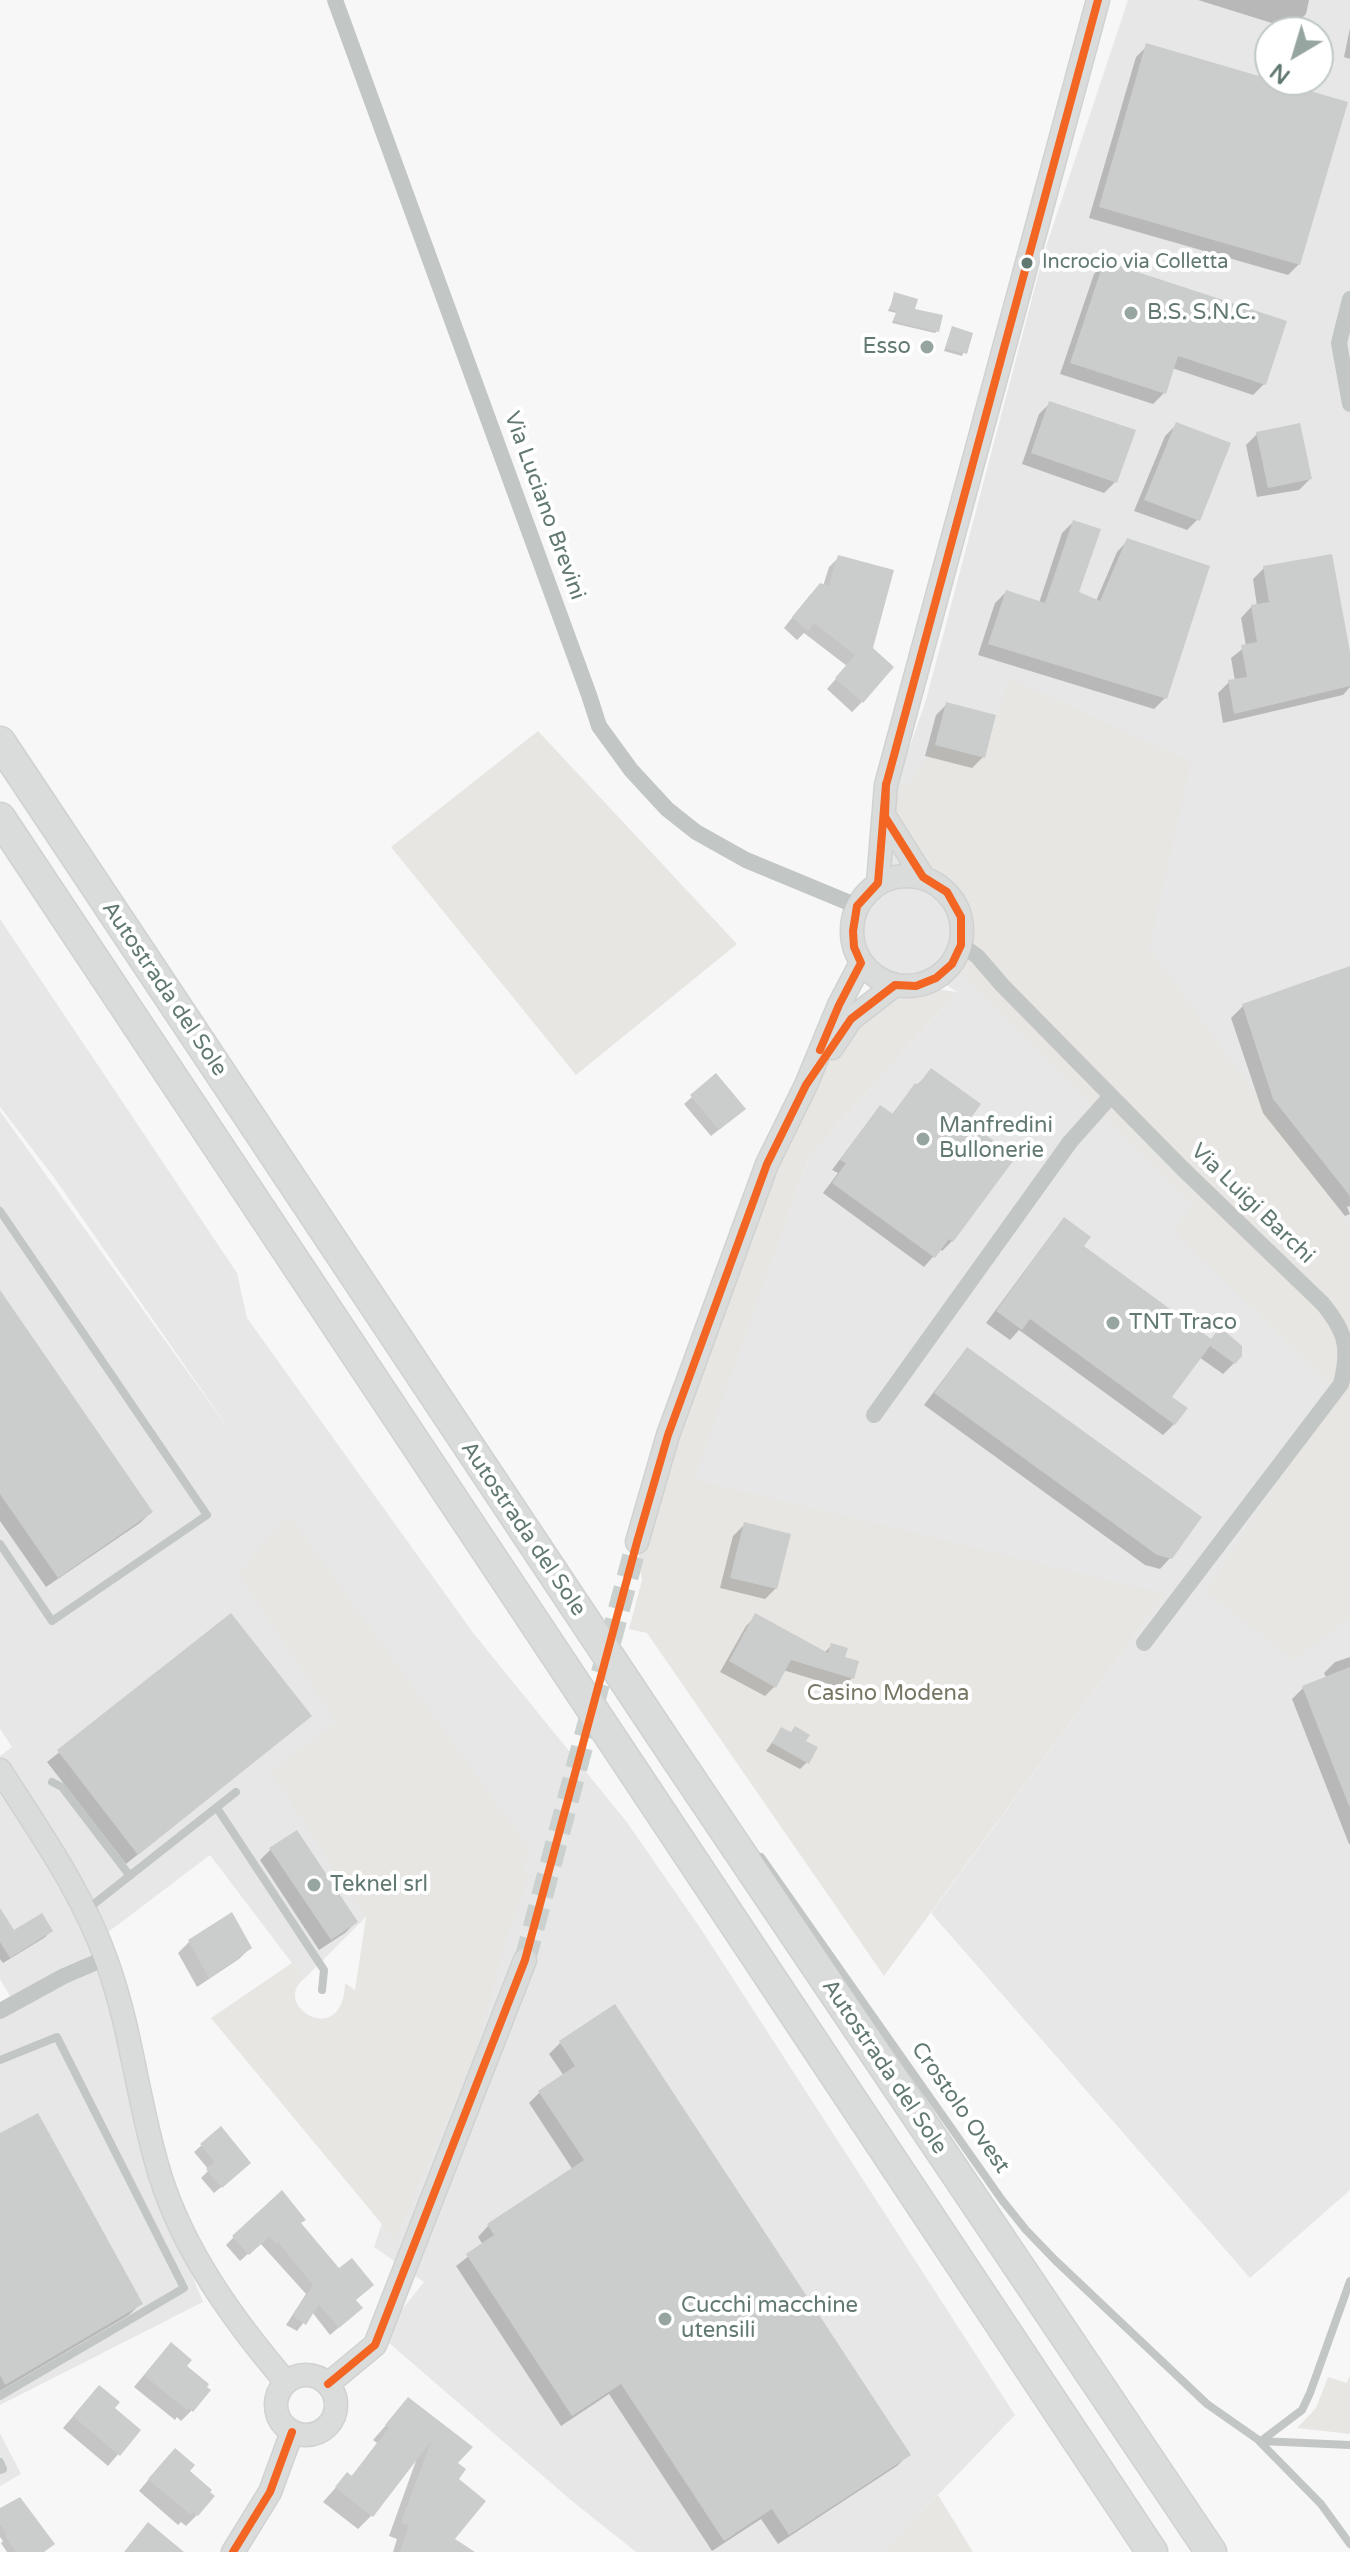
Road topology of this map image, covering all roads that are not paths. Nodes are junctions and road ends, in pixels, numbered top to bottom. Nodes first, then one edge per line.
1 (335, 0) edge
2 (1098, 0) edge
3 (1350, 299) edge
4 (1350, 404) edge
5 (0, 742) edge
6 (885, 817) junction
7 (0, 818) edge
8 (923, 877) junction
9 (878, 883) junction
10 (857, 906) junction
11 (961, 945) junction
12 (861, 963) junction
13 (895, 985) junction
14 (806, 1085) junction
15 (1111, 1096) junction
16 (0, 1211) edge
17 (874, 1415) dead end
18 (637, 1542) tunnel mouth
19 (0, 1544) edge
20 (1144, 1643) dead end
21 (675, 1756) junction
22 (0, 1770) edge
23 (698, 1776) dead end
24 (52, 1782) dead end
25 (236, 1792) dead end
26 (217, 1808) junction
27 (756, 1850) dead end
28 (130, 1876) junction
29 (85, 1911) junction
30 (106, 1958) junction
31 (525, 1960) tunnel mouth
32 (322, 1990) dead end
33 (0, 2011) edge
34 (0, 2060) edge
35 (1350, 2281) edge
36 (286, 2382) junction
37 (328, 2384) junction
38 (0, 2396) edge
39 (292, 2432) junction
40 (1260, 2441) junction
41 (1350, 2445) edge
42 (0, 2462) edge
43 (0, 2470) edge
44 (1350, 2544) edge
45 (233, 2552) edge
46 (1152, 2552) edge
47 (1211, 2552) edge

1 - 10 street, Via Luciano Brevini
2 - 6 main road
3 - 4 street
5 - 21 highway, Autostrada del Sole
6 - 8 main road
6 - 9 main road
7 - 46 highway, Autostrada del Sole
8 - 9 main road
8 - 11 main road
9 - 10 main road
10 - 12 main road
11 - 13 main road
11 - 15 street, Via Luigi Barchi
12 - 13 main road
12 - 14 main road
13 - 14 main road
14 - 18 main road
15 - 17 street
15 - 20 street, Via Luigi Barchi
16 - 19 lane
21 - 23 lane
21 - 47 highway, Autostrada del Sole
22 - 29 main road
24 - 28 lane
25 - 26 lane
26 - 28 lane
26 - 32 lane
27 - 40 lane, Crostolo Ovest
28 - 29 lane
29 - 30 main road
30 - 33 street
30 - 36 main road
31 - 37 main road
34 - 38 lane
35 - 40 lane
36 - 37 main road
36 - 39 main road
37 - 39 main road
39 - 45 main road
40 - 41 lane
40 - 44 lane, Crostolo Ovest
42 - 43 lane

